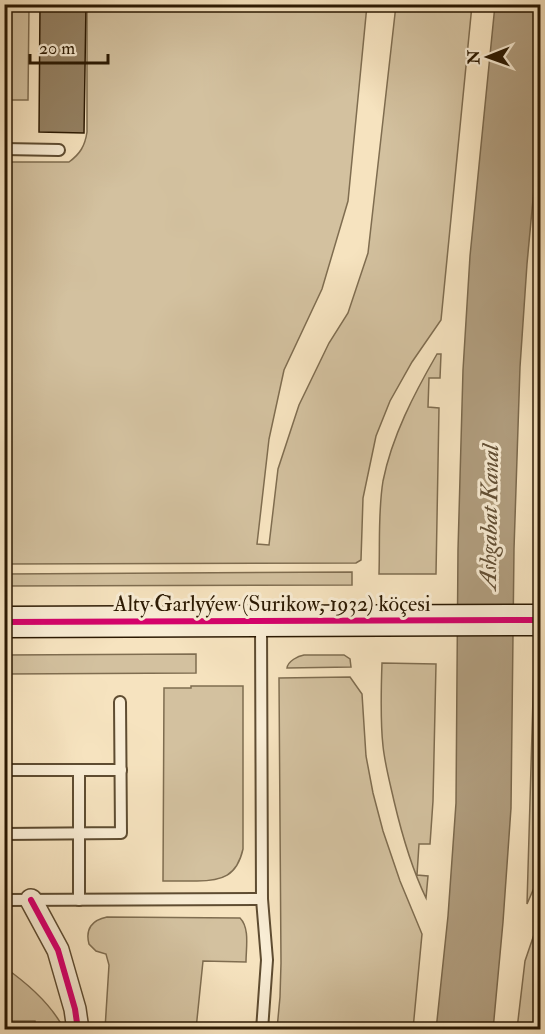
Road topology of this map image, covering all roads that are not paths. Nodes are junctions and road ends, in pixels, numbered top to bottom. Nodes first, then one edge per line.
1 (4, 149) edge
2 (60, 150) dead end
3 (540, 620) edge
4 (261, 621) junction
5 (4, 622) edge
6 (120, 702) dead end
7 (4, 770) edge
8 (79, 770) junction
9 (121, 770) junction
10 (79, 833) junction
11 (4, 834) edge
12 (262, 899) junction
13 (4, 900) edge
14 (31, 900) junction
15 (79, 900) junction
16 (78, 1029) edge
17 (262, 1029) edge

1 - 2 lane
3 - 4 street, Alty Garlyýew (Surikow, 1932) köçesi
4 - 5 street, Alty Garlyýew (Surikow, 1932) köçesi
4 - 12 lane
6 - 9 lane
7 - 8 lane
8 - 9 lane
8 - 10 lane
9 - 10 lane
10 - 11 lane
10 - 15 lane
12 - 15 lane
12 - 17 lane
13 - 14 lane
14 - 15 lane
14 - 16 street

